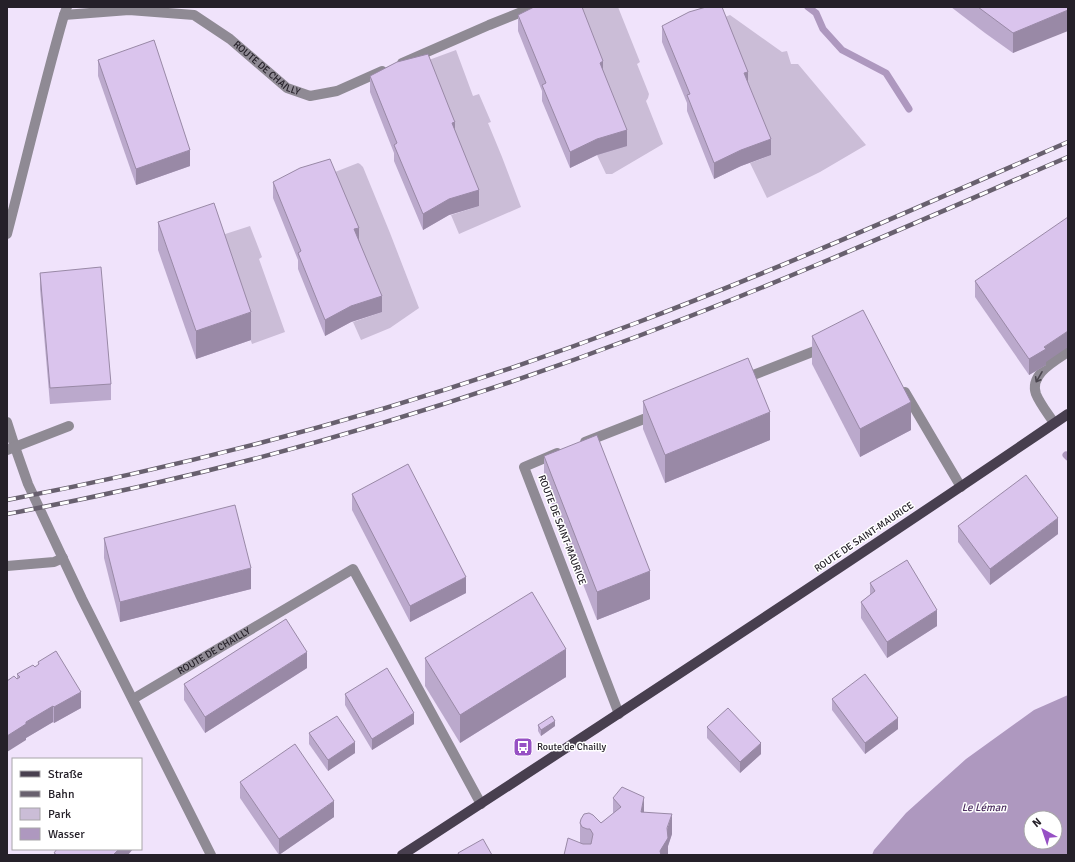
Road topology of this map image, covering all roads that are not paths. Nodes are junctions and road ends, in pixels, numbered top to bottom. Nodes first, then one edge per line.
1 (534, 7) edge
2 (66, 11) edge
3 (7, 234) edge
4 (831, 344) edge
5 (1068, 352) edge
6 (735, 382) edge
7 (900, 384) edge
8 (661, 412) edge
9 (1068, 414) edge
10 (7, 422) edge
11 (1054, 424) junction
12 (69, 426) dead end
13 (11, 449) edge
14 (961, 487) junction
15 (62, 558) junction
16 (7, 566) edge
17 (133, 699) junction
18 (619, 714) junction
19 (482, 804) junction
20 (211, 855) edge
21 (402, 855) edge

1 - 2 street, ROUTE DE CHAILLY
2 - 3 street, ROUTE DE CHAILLY
4 - 6 street
5 -> 11 street
7 - 14 street
8 - 18 street, ROUTE DE SAINT-MAURICE
9 - 11 main road, ROUTE DE SAINT-MAURICE
10 - 13 street
11 - 14 main road, ROUTE DE SAINT-MAURICE
12 - 13 street
13 - 15 street
14 - 18 main road, ROUTE DE SAINT-MAURICE
15 - 16 street
15 - 17 street
17 - 19 street, ROUTE DE CHAILLY
17 - 20 street
18 - 19 main road, ROUTE DE SAINT-MAURICE
19 - 21 main road, ROUTE DE SAINT-MAURICE

